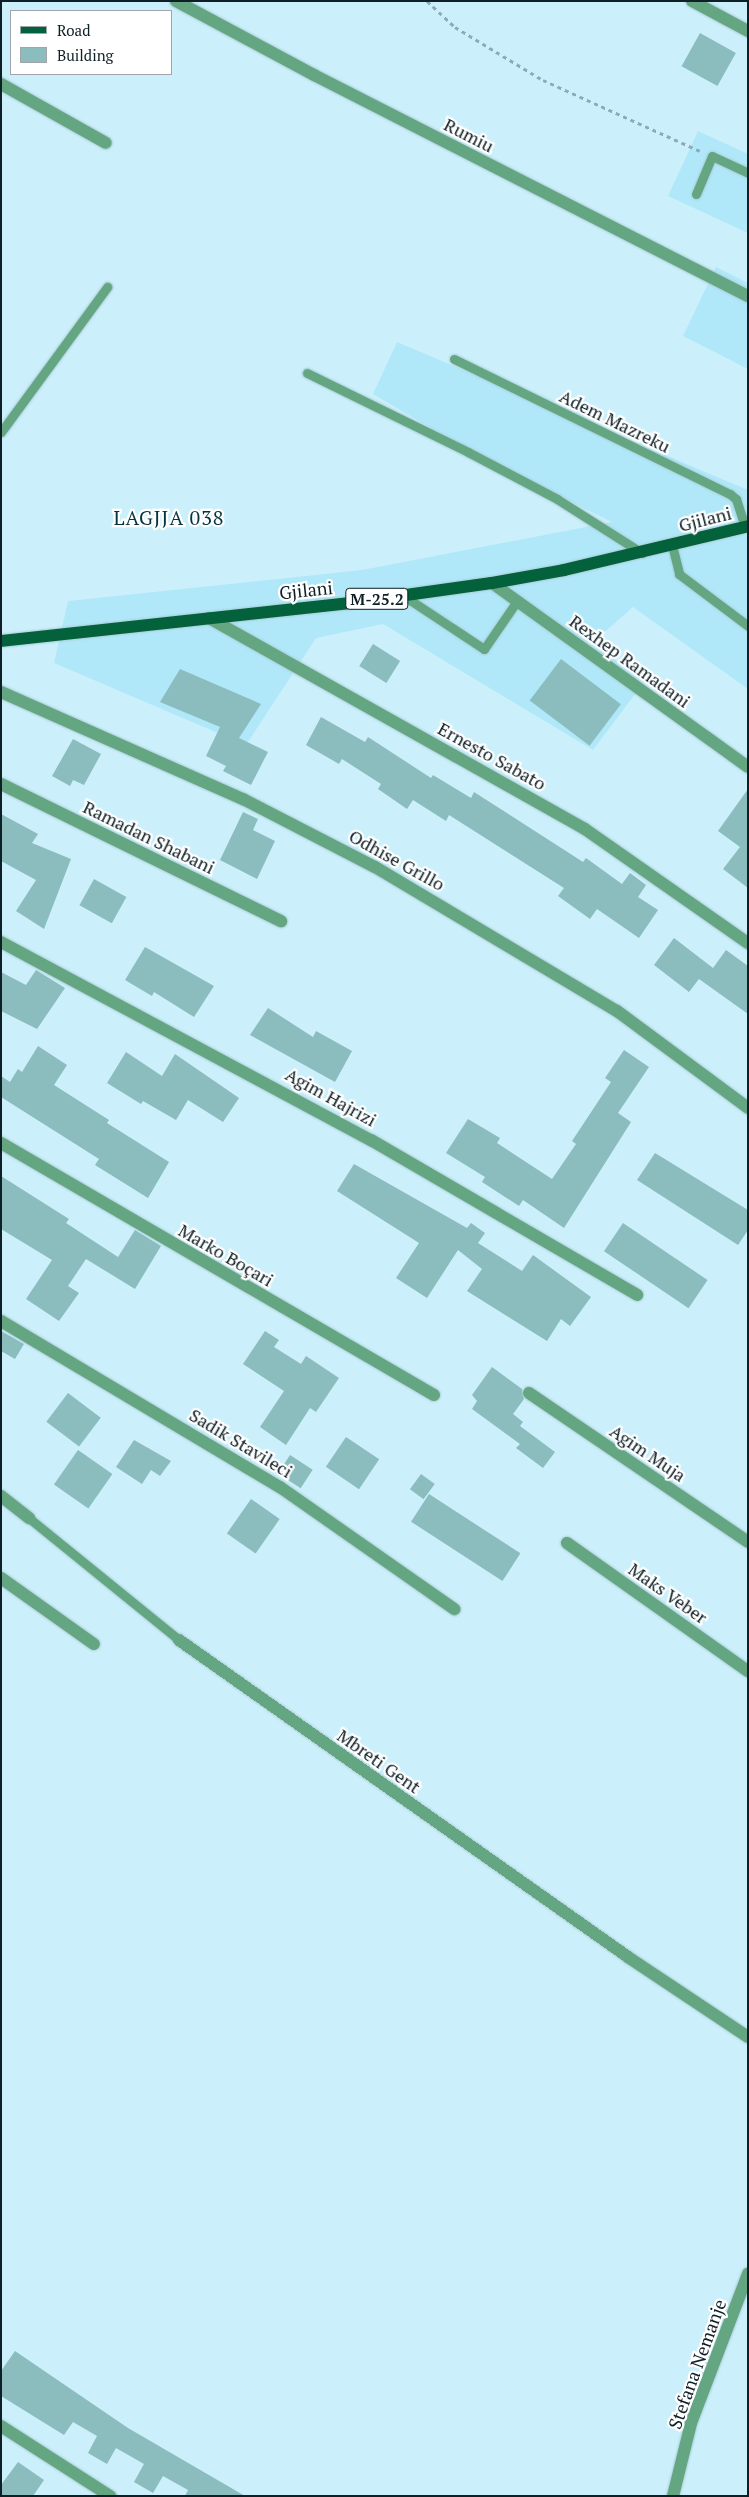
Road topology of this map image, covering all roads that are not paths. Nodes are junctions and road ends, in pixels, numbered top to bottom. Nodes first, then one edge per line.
1 (176, 1) edge
2 (692, 1) edge
3 (748, 31) edge
4 (1, 84) edge
5 (106, 143) dead end
6 (748, 173) edge
7 (696, 194) dead end
8 (107, 287) dead end
9 (748, 296) edge
10 (454, 359) dead end
11 (307, 373) dead end
12 (1, 432) edge
13 (746, 526) edge
14 (672, 545) junction
15 (642, 553) junction
16 (492, 584) junction
17 (404, 596) junction
18 (517, 601) junction
19 (209, 618) junction
20 (748, 626) edge
21 (1, 641) edge
22 (1, 692) edge
23 (748, 766) edge
24 (1, 784) edge
25 (282, 921) dead end
26 (1, 942) edge
27 (748, 943) edge
28 (748, 1108) edge
29 (1, 1143) edge
30 (637, 1295) dead end
31 (1, 1320) edge
32 (529, 1393) dead end
33 (434, 1395) dead end
34 (1, 1496) edge
35 (29, 1518) joint
36 (748, 1542) edge
37 (567, 1543) dead end
38 (1, 1578) edge
39 (454, 1609) dead end
40 (179, 1640) joint
41 (94, 1644) dead end
42 (748, 1671) edge
43 (748, 2037) edge
44 (748, 2274) edge
45 (1, 2426) edge
46 (110, 2496) edge
47 (673, 2496) edge

1 - 9 street, Rumiu
2 - 3 street
4 - 5 street
6 - 7 lane
8 - 12 lane
10 - 13 lane, Adem Mazreku
11 - 15 lane
13 - 14 main road, Gjilani / M-25.2
14 - 15 main road, Gjilani / M-25.2
14 - 20 lane
15 - 16 main road, Gjilani / M-25.2
16 - 17 main road, Gjilani / M-25.2
16 - 18 street, Rexhep Ramadani
17 - 18 lane
17 - 19 main road, Gjilani / M-25.2
18 - 23 street, Rexhep Ramadani
19 - 21 main road, Gjilani / M-25.2
19 - 27 street, Ernesto Sabato
22 - 28 street, Odhise Grillo
24 - 25 street, Ramadan Shabani
26 - 30 street, Agim Hajrizi
29 - 33 street, Marko Boçari
31 - 39 street, Sadik Stavileci
32 - 36 street, Agim Muja
34 - 35 street, Mbreti Gent
35 - 40 lane, Mbreti Gent
37 - 42 street, Maks Veber
38 - 41 street
40 - 43 street, Mbreti Gent
44 - 47 street, Stefana Nemanje
45 - 46 street

